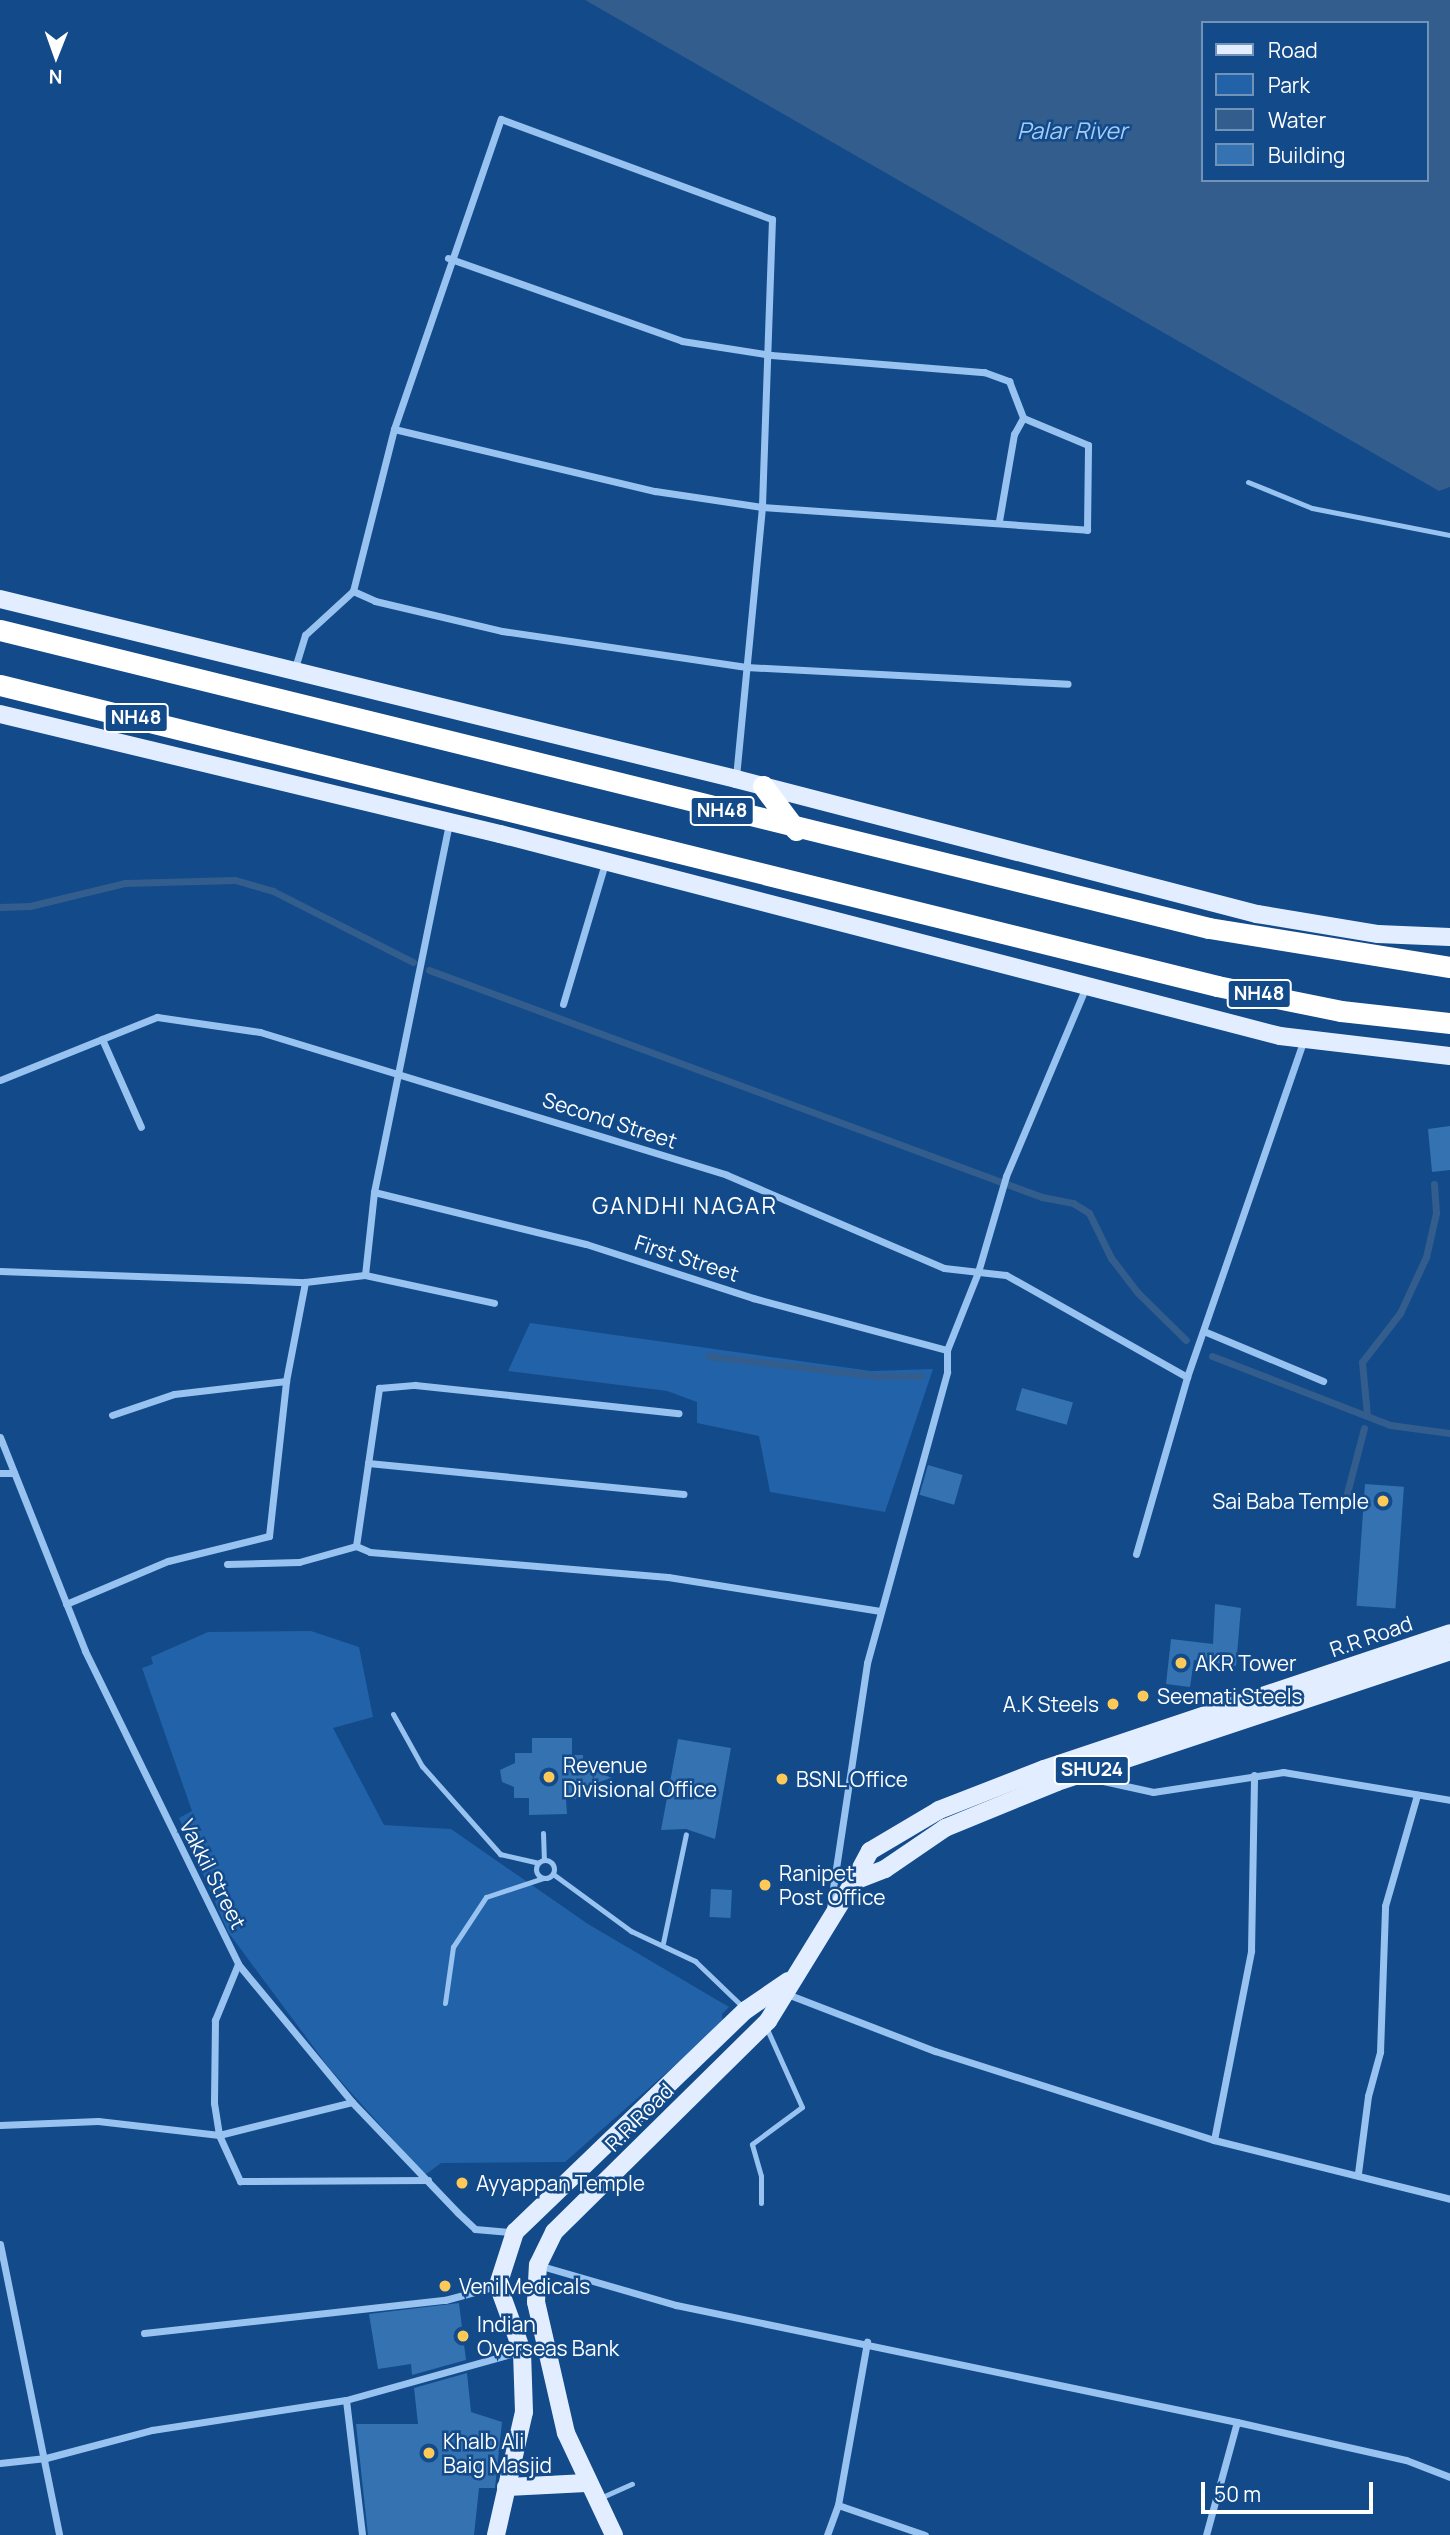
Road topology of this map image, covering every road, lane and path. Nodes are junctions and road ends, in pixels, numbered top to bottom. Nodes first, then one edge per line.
1 (449, 258) junction
2 (771, 355) junction
3 (1023, 418) junction
4 (394, 429) junction
5 (1248, 482) dead end
6 (762, 507) junction
7 (999, 521) junction
8 (1450, 535) edge
9 (353, 591) junction
10 (0, 599) edge
11 (0, 629) edge
12 (746, 667) junction
13 (294, 672) junction
14 (1068, 684) dead end
15 (0, 685) edge
16 (0, 714) edge
17 (736, 779) junction
18 (763, 786) junction
19 (449, 821) junction
20 (796, 830) junction
21 (605, 862) junction
22 (1450, 937) edge
23 (1450, 967) edge
24 (1086, 986) junction
25 (563, 1004) dead end
26 (1450, 1023) edge
27 (102, 1039) junction
28 (1304, 1039) junction
29 (1450, 1056) edge
30 (400, 1078) junction
31 (0, 1080) edge
32 (141, 1127) dead end
33 (374, 1192) junction
34 (0, 1271) edge
35 (978, 1272) junction
36 (365, 1275) junction
37 (305, 1282) junction
38 (494, 1303) dead end
39 (1206, 1332) junction
40 (947, 1350) junction
41 (1187, 1377) junction
42 (286, 1381) junction
43 (1322, 1381) dead end
44 (679, 1413) dead end
45 (112, 1415) dead end
46 (0, 1437) edge
47 (368, 1462) junction
48 (0, 1473) edge
49 (14, 1473) junction
50 (683, 1494) dead end
51 (356, 1546) junction
52 (1136, 1554) dead end
53 (227, 1564) dead end
54 (66, 1604) junction
55 (880, 1611) junction
56 (1450, 1633) edge
57 (1450, 1651) edge
58 (393, 1714) dead end
59 (1077, 1775) junction
60 (1254, 1775) junction
61 (1417, 1795) junction
62 (1450, 1800) edge
63 (543, 1833) dead end
64 (686, 1834) dead end
65 (541, 1862) junction
66 (553, 1874) junction
67 (543, 1878) junction
68 (854, 1881) junction
69 (827, 1926) junction
70 (663, 1943) junction
71 (238, 1964) junction
72 (794, 1977) junction
73 (784, 1994) junction
74 (445, 2003) dead end
75 (746, 2010) junction
76 (764, 2024) junction
77 (352, 2102) junction
78 (0, 2126) edge
79 (219, 2135) junction
80 (1214, 2140) junction
81 (1358, 2173) junction
82 (428, 2180) junction
83 (1450, 2199) edge
84 (761, 2203) dead end
85 (515, 2232) junction
86 (0, 2244) edge
87 (538, 2265) junction
88 (498, 2286) junction
89 (4, 2301) edge
90 (144, 2333) dead end
91 (867, 2342) junction
92 (523, 2351) junction
93 (346, 2400) junction
94 (1237, 2422) junction
95 (46, 2458) junction
96 (0, 2463) edge
97 (1450, 2477) edge
98 (586, 2483) junction
99 (632, 2484) dead end
100 (506, 2487) junction
101 (594, 2500) junction
102 (838, 2505) junction
103 (59, 2535) edge
104 (362, 2535) edge
105 (496, 2535) edge
106 (614, 2535) edge
107 (827, 2535) edge
108 (925, 2535) edge
109 (1206, 2535) edge

1 - 2 street
1 - 2 street
1 - 4 street
2 - 3 street
2 - 6 street
3 - 7 street
3 - 7 street
4 - 6 street
4 - 9 street
5 - 8 lane
6 - 7 street
6 - 12 street
9 - 12 street
9 - 13 street
10 - 13 main road
11 - 20 highway, NH48
12 - 14 street
12 - 17 street
13 - 17 main road
15 - 26 highway, NH48
16 - 19 main road
17 - 18 main road
18 - 20 highway
18 - 22 main road
19 - 21 main road
19 - 30 street
20 - 23 highway, NH48
21 - 24 main road
21 - 25 street
24 - 28 main road
24 - 35 street
27 - 30 street, Second Street
27 - 31 street, Second Street
27 - 32 street
28 - 29 main road
28 - 39 street
30 - 33 street
30 - 35 street, Second Street
33 - 36 street
33 - 40 street, First Street
34 - 37 street
35 - 40 street
35 - 41 street, Second Street
36 - 37 street
36 - 38 street
37 - 42 street
39 - 41 street
39 - 43 street
40 - 55 street
41 - 52 street
42 - 45 street
42 - 54 street
44 - 47 street
46 - 49 street, Vakkil Street
47 - 50 street
47 - 51 street
48 - 49 street
49 - 54 street, Vakkil Street
51 - 53 street
51 - 55 street
54 - 71 street, Vakkil Street
55 - 69 street
56 - 68 main road, R.R Road / SHU24
57 - 59 main road, R.R Road / SHU24
58 - 65 lane
59 - 60 street
59 - 68 main road, R.R Road / SHU24
60 - 61 street
60 - 80 street
61 - 62 street
61 - 81 street
63 - 65 lane
64 - 70 lane
65 - 66 lane
65 - 67 lane
66 - 67 lane
66 - 70 lane
67 - 74 lane
68 - 69 main road, R.R Road / SHU24
69 - 72 main road, R.R Road / SHU24
70 - 75 lane
71 - 77 street, Vakkil Street
71 - 79 street
72 - 73 main road, R.R Road / SHU24
72 - 75 main road, R.R Road / SHU24
73 - 76 main road, R.R Road / SHU24
73 - 80 street
75 - 76 main road
75 - 85 main road, R.R Road / SHU24
76 - 84 lane
76 - 87 main road, R.R Road / SHU24
77 - 79 street
77 - 82 street, Vakkil Street
78 - 79 street
79 - 82 street
80 - 81 street
81 - 83 street
82 - 85 street, Vakkil Street
85 - 88 main road, R.R Road / SHU24
86 - 89 street
87 - 91 street
87 - 98 main road, R.R Road / SHU24
88 - 90 street
88 - 92 main road
89 - 95 street
91 - 94 street
91 - 102 street
92 - 93 street
92 - 100 main road
93 - 95 street
93 - 104 street
94 - 97 street
94 - 109 street
95 - 96 street
95 - 103 street
98 - 100 main road
98 - 101 main road, R.R Road
99 - 101 lane
100 - 105 main road
101 - 106 main road, R.R Road
102 - 107 street
102 - 108 street

